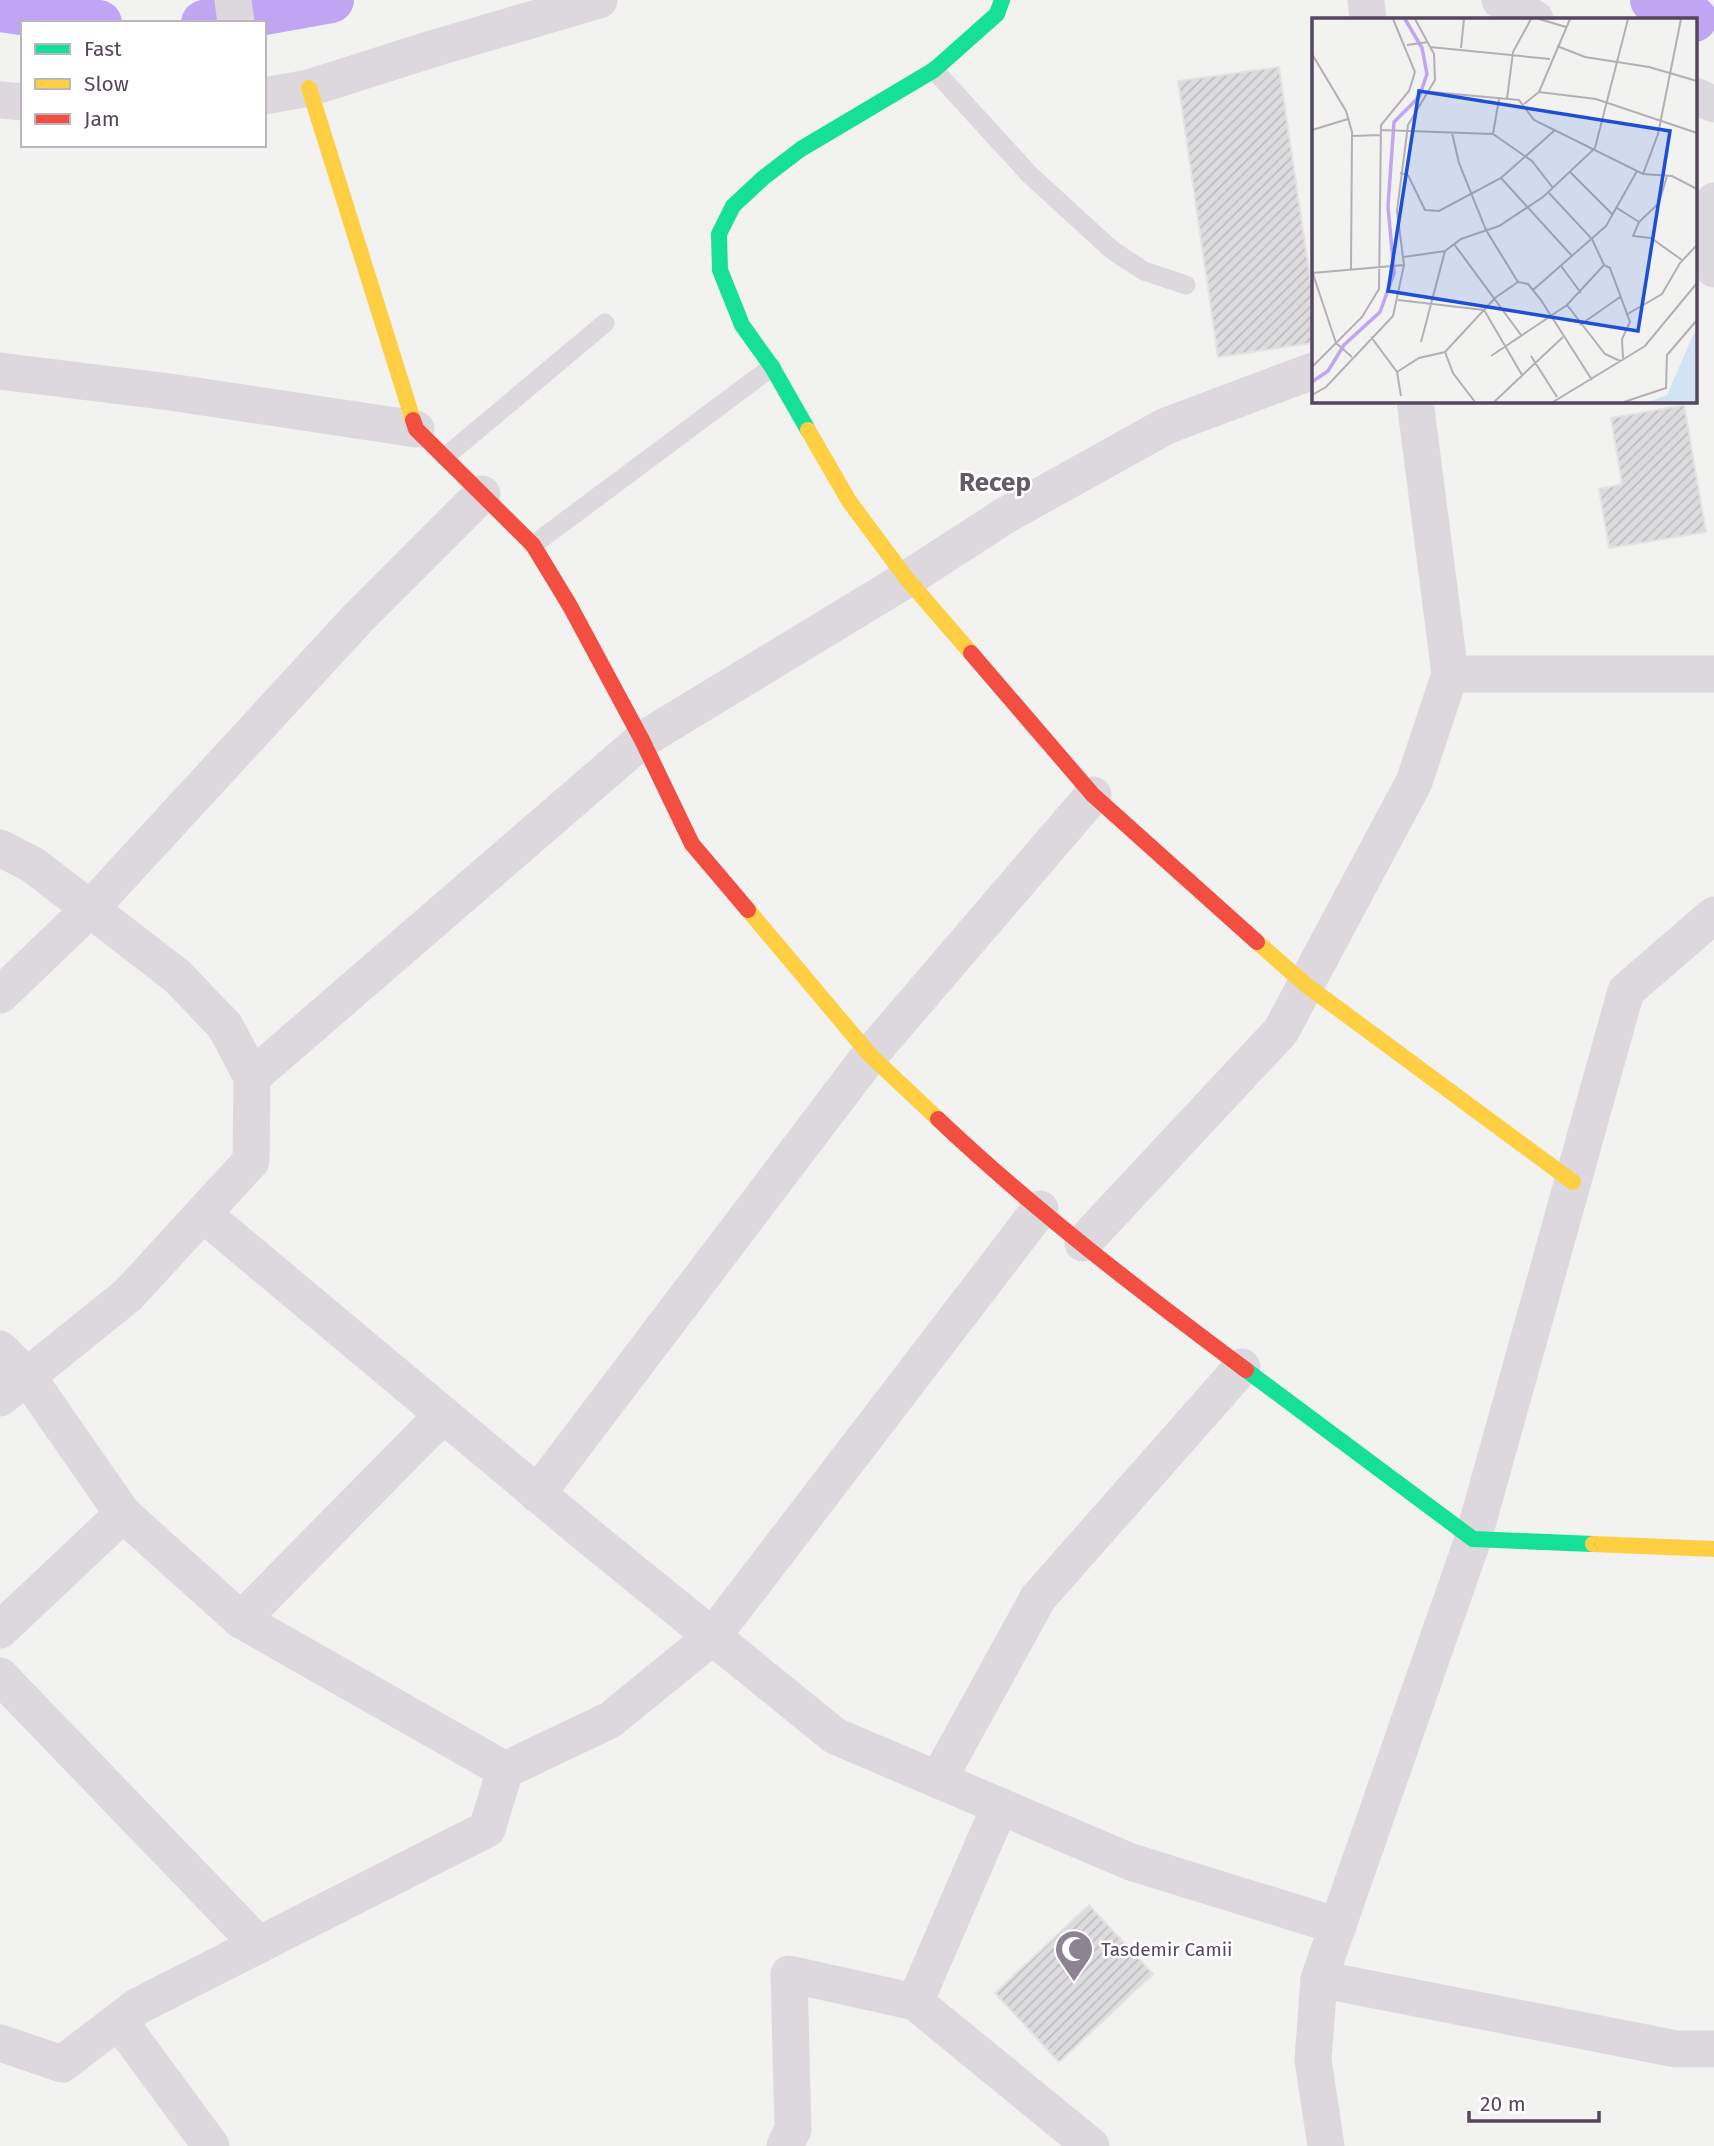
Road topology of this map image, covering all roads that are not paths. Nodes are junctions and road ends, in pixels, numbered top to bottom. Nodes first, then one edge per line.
1 (233, 0) edge
2 (599, 0) edge
3 (1002, 0) edge
4 (1366, 0) edge
5 (1500, 0) edge
6 (1368, 18) edge
7 (1533, 18) edge
8 (236, 21) edge
9 (934, 70) junction
10 (309, 88) junction
11 (266, 96) edge
12 (1696, 96) edge
13 (0, 100) edge
14 (21, 102) edge
15 (1714, 104) edge
16 (1714, 201) edge
17 (1714, 269) edge
18 (1186, 285) dead end
19 (605, 323) dead end
20 (772, 367) junction
21 (0, 371) edge
22 (1312, 371) edge
23 (1415, 402) edge
24 (416, 429) junction
25 (445, 457) junction
26 (482, 494) junction
27 (533, 545) junction
28 (907, 579) junction
29 (1450, 674) junction
30 (1714, 674) edge
31 (642, 740) junction
32 (1093, 795) junction
33 (0, 848) edge
34 (90, 909) junction
35 (1714, 915) edge
36 (1306, 985) junction
37 (0, 995) edge
38 (870, 1055) junction
39 (252, 1077) junction
40 (1573, 1182) junction
41 (1040, 1209) junction
42 (203, 1214) junction
43 (1083, 1244) junction
44 (0, 1349) edge
45 (1242, 1367) junction
46 (14, 1387) edge
47 (443, 1415) junction
48 (537, 1494) junction
49 (123, 1514) junction
50 (1473, 1539) junction
51 (1714, 1549) edge
52 (241, 1620) junction
53 (0, 1630) edge
54 (712, 1637) junction
55 (0, 1676) edge
56 (505, 1770) junction
57 (938, 1780) junction
58 (1000, 1806) junction
59 (1338, 1926) junction
60 (259, 1945) junction
61 (1320, 1979) junction
62 (915, 2003) junction
63 (119, 2021) junction
64 (0, 2043) edge
65 (1714, 2049) edge
66 (211, 2146) edge
67 (785, 2146) edge
68 (1091, 2146) edge
69 (1326, 2146) edge

1 - 8 street
2 - 10 street
3 - 9 street
4 - 6 street
5 - 7 street
9 - 18 lane
9 - 20 street
10 - 11 street
10 - 24 street
12 - 15 street
13 - 14 street
16 - 17 street
19 - 25 lane
20 - 27 lane
20 - 28 street
21 - 24 street
22 - 28 street
23 - 29 street
24 - 25 street
25 - 26 street
26 - 27 street
26 - 34 street
27 - 31 street
28 - 31 street
28 - 32 street
29 - 30 street
29 - 36 street
31 - 38 street
31 - 39 street
32 - 36 street
32 - 38 street
33 - 34 street
34 - 37 street
34 - 39 street
35 - 40 street
36 - 40 street
36 - 43 street
38 - 41 street
38 - 48 street
39 - 42 street
40 - 50 street
41 - 43 street
41 - 54 street
42 - 46 street
42 - 47 street
43 - 45 street
44 - 46 street
45 - 50 street
45 - 57 street
46 - 49 street
47 - 48 street
47 - 52 street
48 - 54 street
49 - 52 street
49 - 53 street
50 - 51 street
50 - 59 street
52 - 56 street
54 - 56 street
54 - 57 street
55 - 60 street
56 - 60 street
57 - 58 street
58 - 59 street
58 - 62 street
59 - 61 street
60 - 63 street
61 - 65 street
61 - 69 street
62 - 67 street
62 - 68 street
63 - 64 street
63 - 66 street

